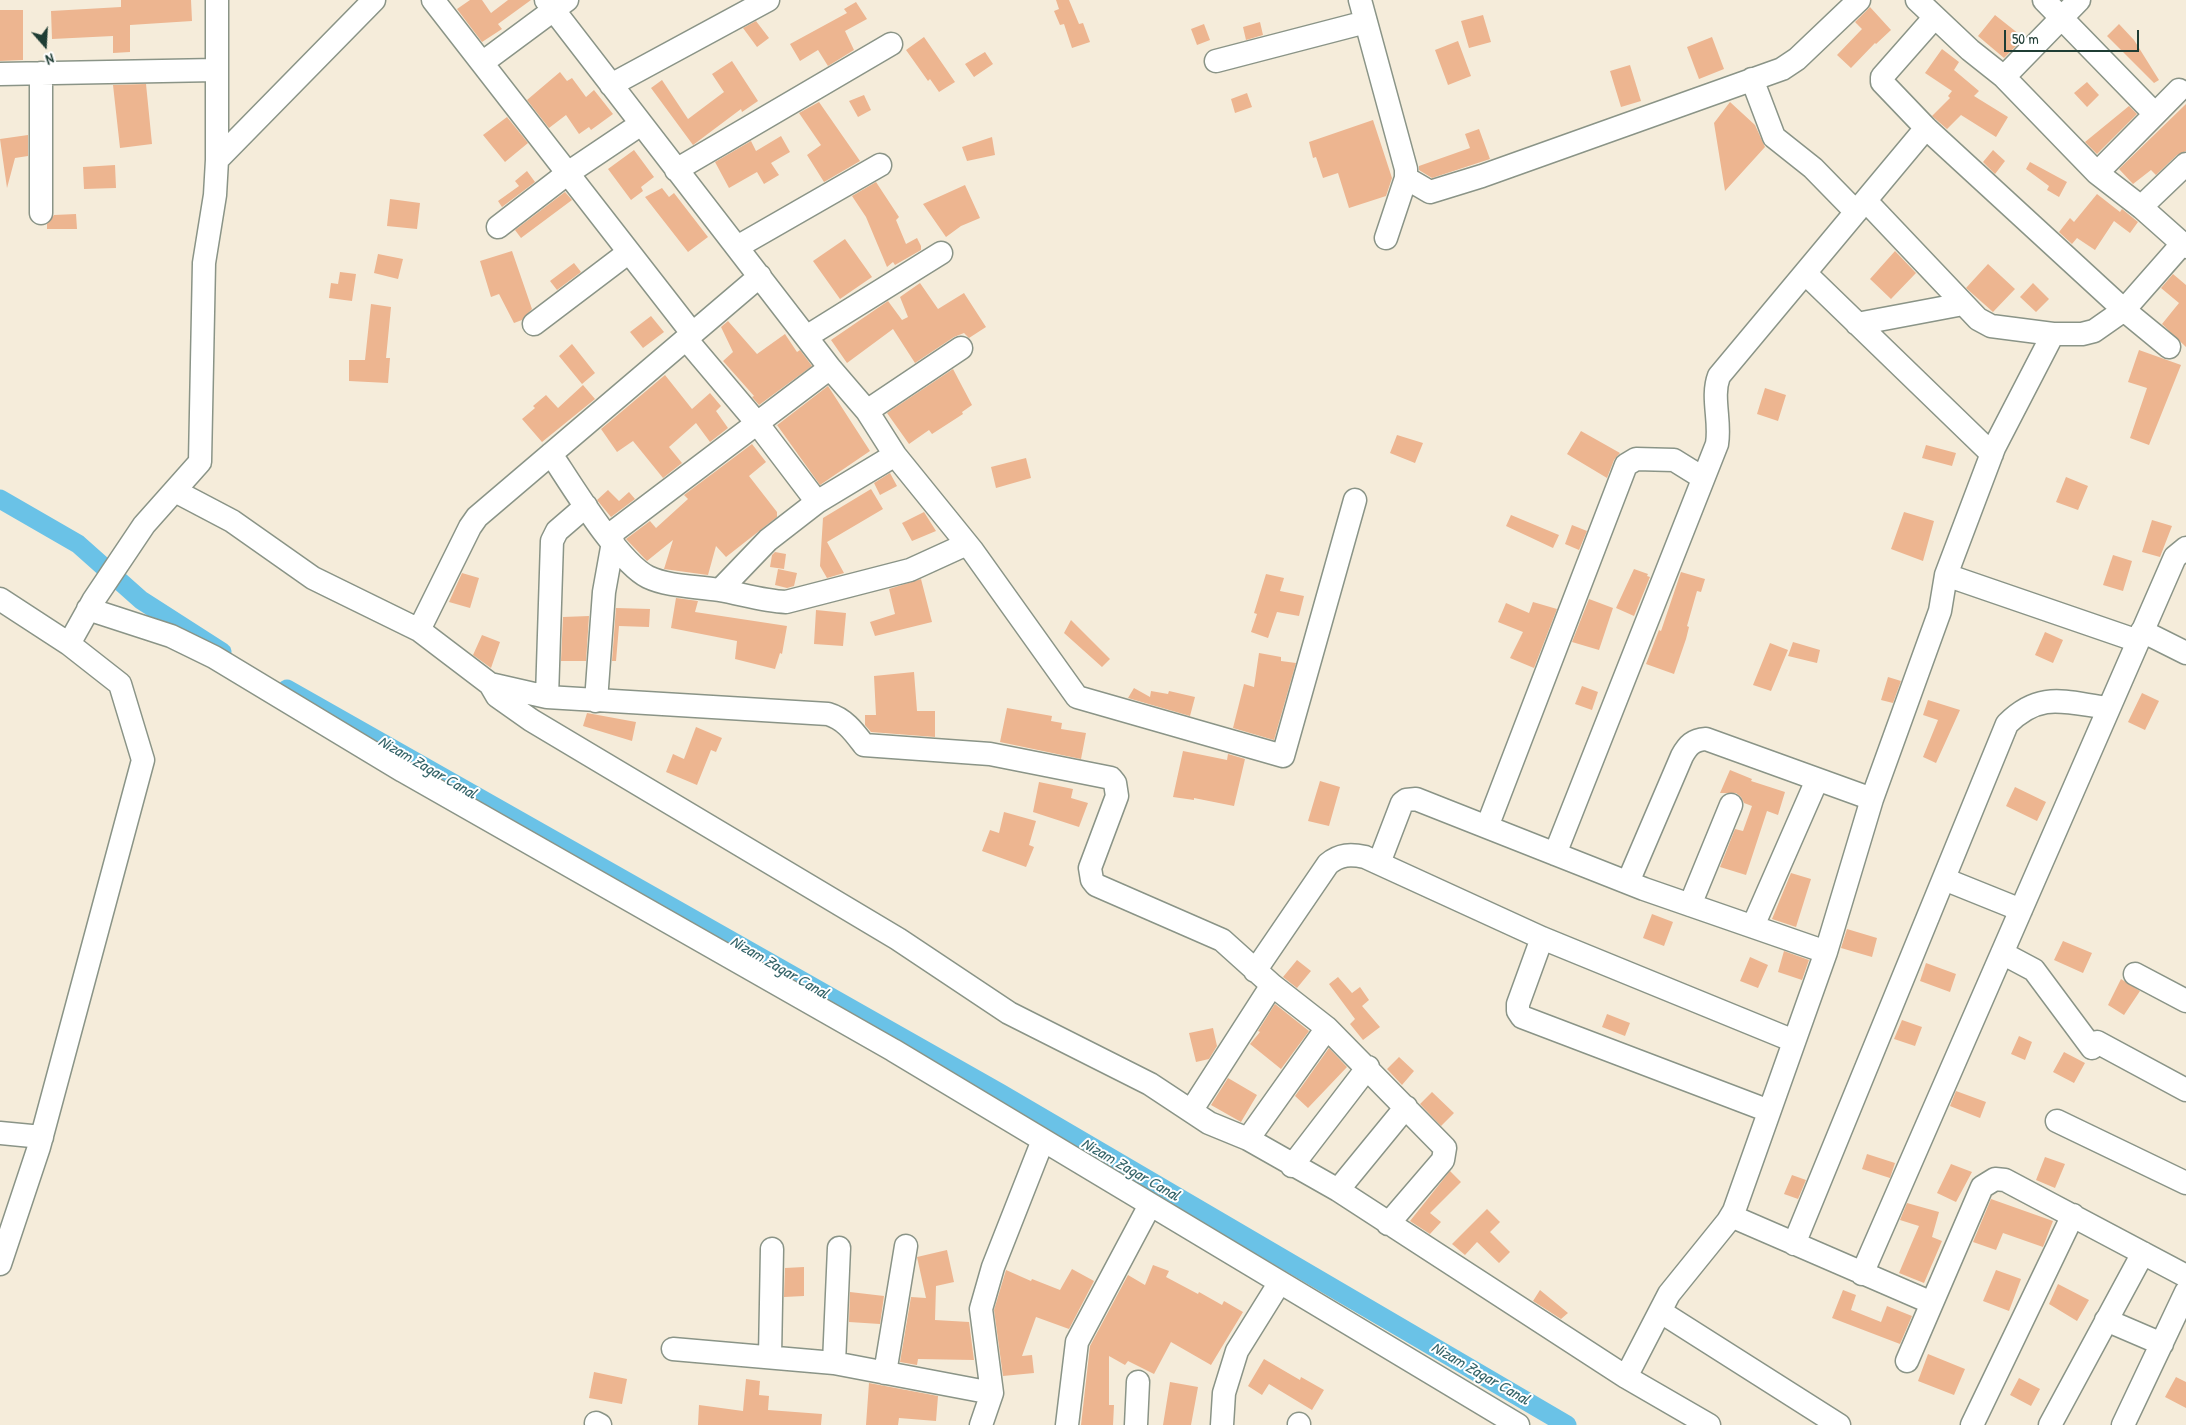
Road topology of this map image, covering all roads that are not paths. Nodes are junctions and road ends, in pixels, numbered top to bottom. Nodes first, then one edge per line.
1 (217, 0) edge
2 (374, 0) edge
3 (433, 0) edge
4 (768, 0) edge
5 (1360, 0) edge
6 (1859, 0) edge
7 (1916, 0) edge
8 (2044, 0) edge
9 (2079, 0) edge
10 (555, 3) edge
11 (2061, 17) junction
12 (1934, 18) junction
13 (1366, 22) junction
14 (891, 44) dead end
15 (1216, 61) dead end
16 (482, 63) junction
17 (216, 70) junction
18 (41, 73) junction
19 (0, 74) edge
20 (2004, 77) junction
21 (1752, 79) junction
22 (612, 85) junction
23 (2179, 90) dead end
24 (2155, 114) junction
25 (641, 124) junction
26 (1926, 128) junction
27 (217, 160) junction
28 (2186, 164) edge
29 (880, 165) dead end
30 (676, 170) junction
31 (2097, 172) junction
32 (568, 173) junction
33 (1406, 178) junction
34 (1861, 206) junction
35 (2142, 207) junction
36 (41, 213) dead end
37 (498, 227) dead end
38 (1386, 238) dead end
39 (2184, 246) edge
40 (737, 247) junction
41 (629, 252) junction
42 (941, 253) dead end
43 (1805, 273) junction
44 (760, 276) junction
45 (1963, 304) junction
46 (2124, 310) junction
47 (534, 324) dead end
48 (1857, 324) junction
49 (2053, 334) junction
50 (689, 336) junction
51 (806, 336) junction
52 (2169, 347) dead end
53 (961, 348) dead end
54 (830, 368) junction
55 (867, 411) junction
56 (756, 423) junction
57 (551, 454) junction
58 (1992, 454) junction
59 (895, 456) junction
60 (1703, 478) junction
61 (175, 490) junction
62 (1355, 500) dead end
63 (817, 502) junction
64 (586, 506) junction
65 (610, 539) junction
66 (967, 544) junction
67 (2186, 548) edge
68 (1946, 574) junction
69 (720, 590) junction
70 (0, 598) edge
71 (90, 605) junction
72 (419, 630) junction
73 (2140, 636) junction
74 (69, 644) junction
75 (2186, 653) edge
76 (490, 684) junction
77 (547, 697) junction
78 (596, 701) junction
79 (2109, 708) junction
80 (1817, 780) junction
81 (1872, 799) junction
82 (1731, 804) dead end
83 (1487, 827) junction
84 (1555, 854) junction
85 (1379, 863) junction
86 (1944, 879) junction
87 (1628, 882) junction
88 (1690, 905) junction
89 (2021, 910) junction
90 (1753, 926) junction
91 (1542, 938) junction
92 (1826, 952) junction
93 (2002, 953) junction
94 (2135, 974) dead end
95 (1263, 978) junction
96 (2186, 1001) edge
97 (1328, 1028) junction
98 (1794, 1041) junction
99 (1368, 1067) junction
100 (2186, 1090) edge
101 (1406, 1107) junction
102 (1191, 1111) junction
103 (1769, 1111) junction
104 (2058, 1121) dead end
105 (0, 1132) edge
106 (42, 1137) junction
107 (1248, 1139) junction
108 (1043, 1140) junction
109 (1292, 1166) junction
110 (2186, 1183) edge
111 (1338, 1190) junction
112 (1150, 1205) junction
113 (2073, 1215) junction
114 (1732, 1216) junction
115 (1388, 1224) junction
116 (1794, 1244) junction
117 (906, 1246) dead end
118 (839, 1248) dead end
119 (772, 1249) dead end
120 (2143, 1253) junction
121 (0, 1264) edge
122 (1862, 1274) junction
123 (2186, 1276) edge
124 (1280, 1282) junction
125 (2186, 1292) edge
126 (1932, 1303) junction
127 (1661, 1312) junction
128 (2106, 1320) junction
129 (2162, 1344) junction
130 (673, 1349) dead end
131 (770, 1357) junction
132 (1907, 1361) dead end
133 (834, 1363) junction
134 (885, 1373) junction
135 (1626, 1377) junction
136 (1138, 1382) dead end
137 (992, 1393) junction
138 (981, 1425) edge
139 (1067, 1425) edge
140 (1136, 1425) edge
141 (1222, 1425) edge
142 (1518, 1425) edge
143 (1709, 1425) edge
144 (1839, 1425) edge
145 (1972, 1425) edge
146 (2050, 1425) edge
147 (2123, 1425) edge

1 - 17 street
2 - 27 street
3 - 16 street
4 - 22 street
5 - 13 street
6 - 21 street
7 - 12 street
8 - 11 street
9 - 11 street
10 - 16 street
10 - 22 street
11 - 20 street
11 - 24 street
12 - 20 street
12 - 26 street
13 - 15 street
13 - 33 street
14 - 30 street
16 - 32 street
17 - 18 street
17 - 27 street
18 - 19 street
18 - 36 street
20 - 31 street
21 - 33 street
21 - 34 street
22 - 25 street
23 - 24 street
24 - 31 street
25 - 30 street
25 - 32 street
26 - 34 street
26 - 46 street
27 - 61 street
28 - 35 street
29 - 40 street
30 - 40 street
31 - 35 street
32 - 37 street
32 - 41 street
33 - 38 street
34 - 43 street
34 - 45 street
35 - 39 street
39 - 46 street
40 - 44 street
41 - 47 street
41 - 50 street
42 - 51 street
43 - 48 street
43 - 60 street
44 - 50 street
44 - 51 street
45 - 48 street
45 - 49 street
46 - 49 street
46 - 52 street
48 - 58 street
49 - 58 street
50 - 56 street
50 - 57 street
51 - 54 street
53 - 55 street
54 - 55 street
54 - 56 street
55 - 59 street
56 - 63 street
56 - 65 street
57 - 64 street
57 - 72 street
58 - 68 street
59 - 63 street
59 - 66 street
60 - 83 street
60 - 84 street
61 - 71 street
61 - 72 street
62 - 66 street
63 - 69 street
64 - 65 street
64 - 77 street
65 - 69 street
65 - 78 street
66 - 69 street
67 - 73 street
68 - 73 street
68 - 81 street
70 - 74 street
71 - 74 street
71 - 108 street
72 - 76 street
73 - 75 street
73 - 79 street
74 - 106 street
76 - 77 street
76 - 102 street
77 - 78 street
78 - 95 street
79 - 86 street
79 - 89 street
80 - 81 street
80 - 87 street
80 - 90 street
81 - 92 street
82 - 88 street
83 - 84 street
83 - 85 street
84 - 87 street
85 - 91 street
85 - 95 street
86 - 89 street
86 - 116 street
87 - 88 street
88 - 90 street
89 - 93 street
90 - 92 street
91 - 98 street
91 - 103 street
92 - 98 street
93 - 100 street
93 - 122 street
94 - 96 street
95 - 97 street
95 - 102 street
97 - 99 street
97 - 107 street
98 - 103 street
99 - 101 street
99 - 109 street
101 - 111 street
101 - 115 street
102 - 107 street
103 - 114 street
104 - 110 street
105 - 106 street
106 - 121 street
107 - 109 street
108 - 112 street
108 - 137 street
109 - 111 street
111 - 115 street
112 - 124 street
112 - 139 street
113 - 120 street
113 - 126 street
113 - 145 street
114 - 116 street
114 - 127 street
115 - 135 street
116 - 122 street
117 - 134 street
118 - 133 street
119 - 131 street
120 - 123 street
120 - 128 street
122 - 126 street
124 - 141 street
124 - 142 street
125 - 129 street
126 - 132 street
127 - 135 street
127 - 144 street
128 - 129 street
128 - 146 street
129 - 147 street
130 - 131 street
131 - 133 street
133 - 134 street
134 - 137 street
135 - 143 street
136 - 140 street
137 - 138 street

